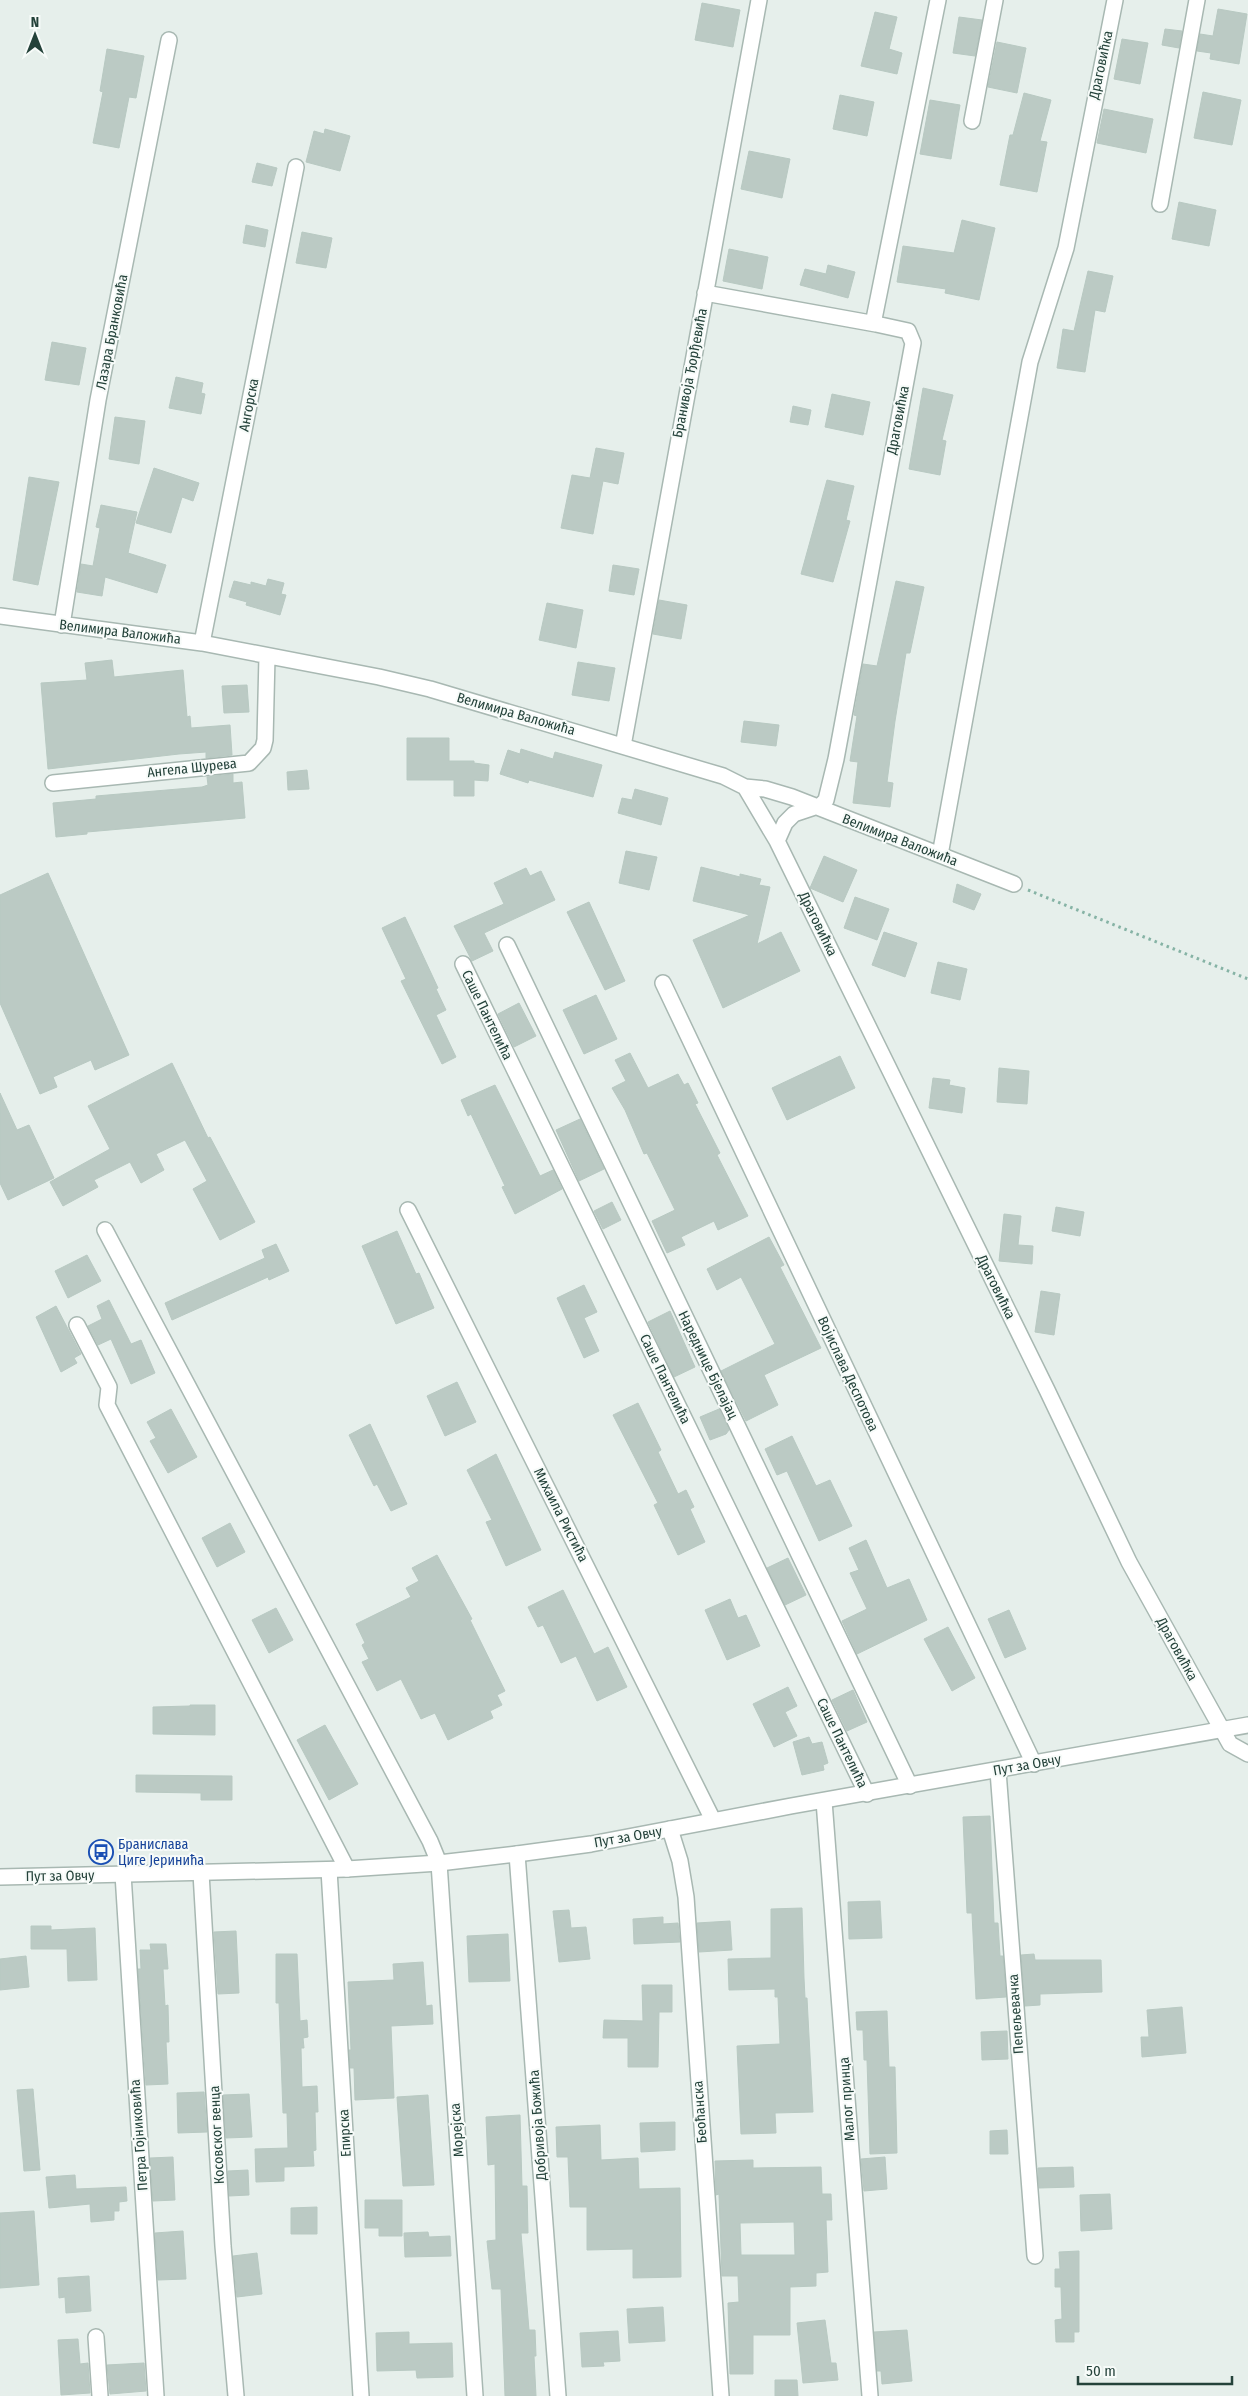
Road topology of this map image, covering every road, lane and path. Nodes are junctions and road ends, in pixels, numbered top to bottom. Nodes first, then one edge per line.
1 (759, 0) edge
2 (938, 0) edge
3 (995, 0) edge
4 (1115, 0) edge
5 (1197, 0) edge
6 (170, 40) dead end
7 (972, 121) dead end
8 (296, 167) dead end
9 (1160, 204) dead end
10 (705, 292) junction
11 (876, 324) junction
12 (0, 616) edge
13 (62, 625) junction
14 (202, 643) junction
15 (267, 656) junction
16 (623, 746) junction
17 (54, 783) dead end
18 (745, 787) junction
19 (814, 806) junction
20 (777, 841) junction
21 (940, 855) junction
22 (1014, 884) joint
23 (507, 944) dead end
24 (463, 964) dead end
25 (1248, 979) edge
26 (663, 983) dead end
27 (408, 1210) dead end
28 (105, 1230) dead end
29 (76, 1325) dead end
30 (1248, 1725) edge
31 (1222, 1730) junction
32 (1248, 1754) edge
33 (1034, 1764) junction
34 (998, 1771) junction
35 (910, 1786) junction
36 (867, 1794) junction
37 (824, 1801) junction
38 (713, 1820) junction
39 (670, 1829) junction
40 (517, 1854) junction
41 (439, 1863) junction
42 (347, 1869) junction
43 (329, 1870) junction
44 (201, 1873) junction
45 (123, 1874) junction
46 (0, 1877) edge
47 (1035, 2256) dead end
48 (96, 2337) dead end
49 (100, 2396) edge
50 (156, 2396) edge
51 (236, 2396) edge
52 (360, 2396) edge
53 (475, 2396) edge
54 (558, 2396) edge
55 (721, 2396) edge
56 (870, 2396) edge

1 - 10 street, Бранивоја Ђорђевића
2 - 11 street
3 - 7 street
4 - 21 street, Драговићка
5 - 9 street
6 - 13 street, Лазара Бранковића
8 - 14 street, Ангорска
10 - 11 street
10 - 16 street, Бранивоја Ђорђевића
11 - 19 street, Драговићка
12 - 13 street, Велимира Валожића
13 - 14 street, Велимира Валожића
14 - 15 street, Велимира Валожића
15 - 16 street, Велимира Валожића
15 - 17 street, Ангела Шурева
16 - 18 street, Велимира Валожића
18 - 19 street, Велимира Валожића
18 - 20 street, Драговићка
19 - 20 street, Драговићка
19 - 21 street, Велимира Валожића
20 - 31 street, Драговићка
21 - 22 street, Велимира Валожића
22 - 25 path
23 - 35 street, Нареднице Бјелајац
24 - 36 street, Саше Пантелића
26 - 33 street, Војислава Деспотова
27 - 38 street, Михаила Ристића
28 - 41 street, Морејска
29 - 42 street
30 - 31 street, Пут за Овчу
31 - 32 street, Драговићка
31 - 33 street, Пут за Овчу
33 - 34 street, Пут за Овчу
34 - 35 street, Пут за Овчу
34 - 47 street, Пепељевачка
35 - 36 street, Пут за Овчу
36 - 37 street, Пут за Овчу
37 - 38 street, Пут за Овчу
37 - 56 street, Малог принца
38 - 39 street, Пут за Овчу
39 - 40 street, Пут за Овчу
39 - 55 street, Беоћанска
40 - 41 street, Пут за Овчу
40 - 54 street, Добривоја Божића
41 - 42 street, Пут за Овчу
41 - 53 street, Морејска
42 - 43 street, Пут за Овчу
43 - 44 street, Пут за Овчу
43 - 52 street, Епирска
44 - 45 street, Пут за Овчу
44 - 51 street, Косовског венца
45 - 46 street, Пут за Овчу
45 - 50 street, Петра Гојниковића
48 - 49 street

